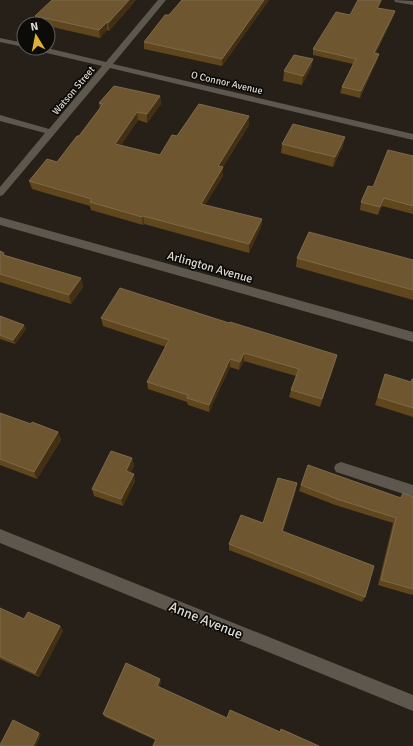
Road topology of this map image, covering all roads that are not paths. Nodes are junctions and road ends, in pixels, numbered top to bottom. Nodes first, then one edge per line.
1 (162, 0) edge
2 (398, 0) edge
3 (413, 3) edge
4 (0, 40) edge
5 (16, 43) edge
6 (56, 53) edge
7 (108, 66) junction
8 (0, 118) edge
9 (51, 132) junction
10 (413, 137) edge
11 (0, 193) edge
12 (0, 221) edge
13 (413, 338) edge
14 (341, 468) dead end
15 (413, 491) edge
16 (0, 536) edge
17 (413, 703) edge

1 - 7 street, Watson Street
2 - 3 street
4 - 5 street
6 - 7 street, O Connor Avenue
7 - 9 street, Watson Street
7 - 10 street, O Connor Avenue
8 - 9 street
9 - 11 street, Watson Street
12 - 13 street, Arlington Avenue
14 - 15 street
16 - 17 street, Anne Avenue

